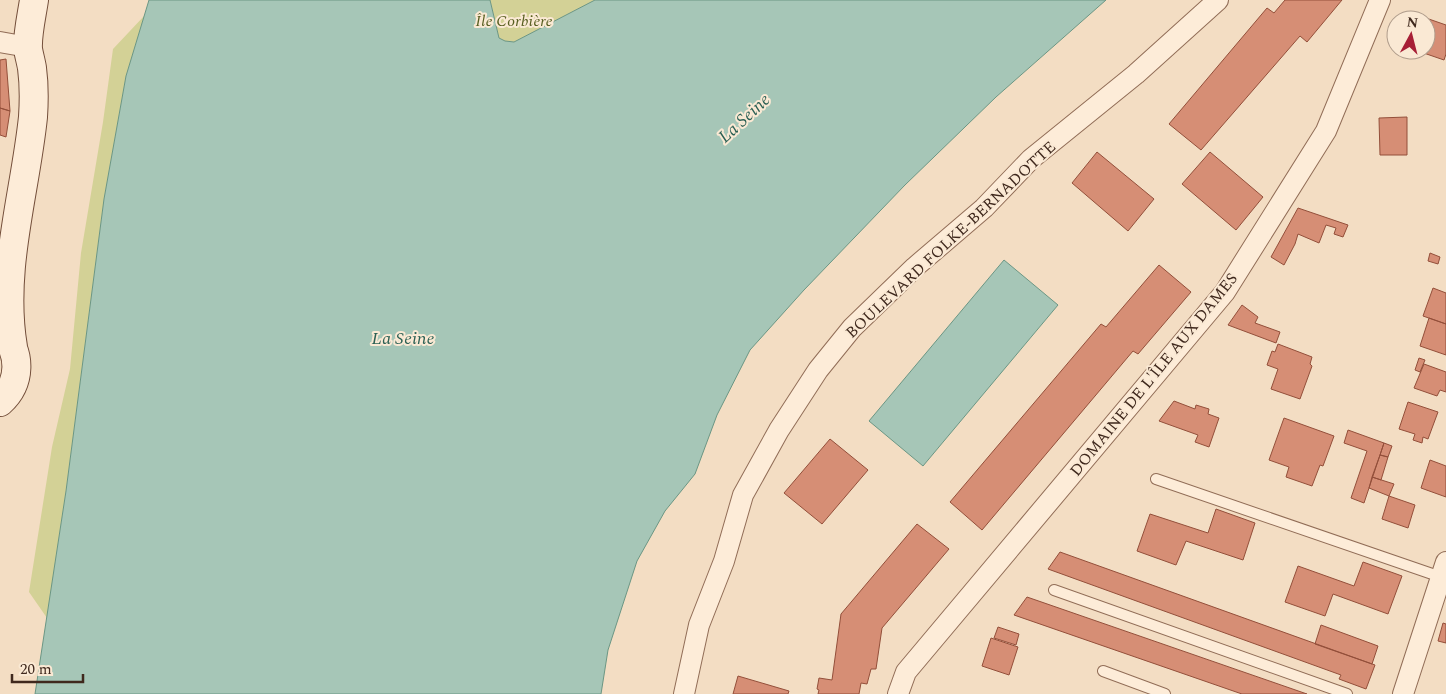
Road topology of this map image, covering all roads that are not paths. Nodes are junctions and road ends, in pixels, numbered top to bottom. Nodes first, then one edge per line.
1 (34, 0) edge
2 (1218, 0) edge
3 (1380, 0) edge
4 (0, 42) edge
5 (28, 47) junction
6 (12, 224) junction
7 (0, 251) edge
8 (6, 338) edge
9 (0, 402) edge
10 (1156, 479) dead end
11 (1444, 569) edge
12 (1054, 590) dead end
13 (1439, 609) edge
14 (1103, 671) dead end
15 (684, 694) edge
16 (898, 694) edge
17 (1165, 694) edge
18 (1347, 694) edge
19 (1403, 694) edge

1 - 5 main road
2 - 15 street, BOULEVARD FOLKE-BERNADOTTE
3 - 16 street, DOMAINE DE L'ÎLE AUX DAMES
4 - 5 street
5 - 6 main road
6 - 7 main road
6 - 8 main road
8 - 9 main road
10 - 11 lane
11 - 13 street
12 - 18 lane
13 - 19 street
14 - 17 lane

